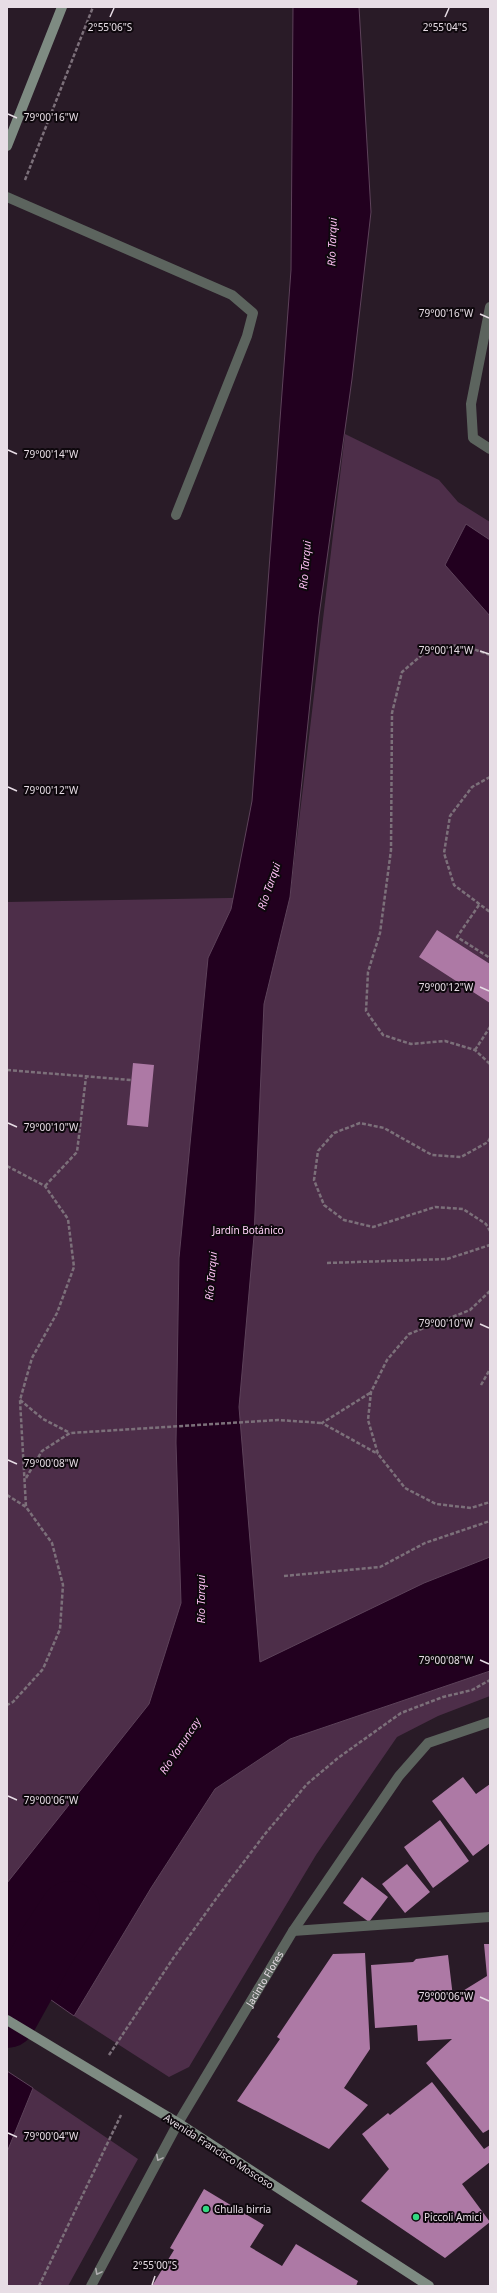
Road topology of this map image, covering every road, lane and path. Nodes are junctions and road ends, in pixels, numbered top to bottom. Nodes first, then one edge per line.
1 (62, 7) edge
2 (93, 7) edge
3 (7, 146) edge
4 (12, 200) edge
5 (490, 307) edge
6 (490, 449) edge
7 (176, 515) dead end
8 (490, 655) edge
9 (490, 777) edge
10 (479, 905) junction
11 (490, 912) edge
12 (490, 958) edge
13 (490, 1027) edge
14 (475, 1050) junction
15 (490, 1064) edge
16 (7, 1070) edge
17 (86, 1077) junction
18 (131, 1080) dead end
19 (490, 1138) edge
20 (7, 1166) edge
21 (45, 1186) junction
22 (486, 1224) junction
23 (490, 1224) edge
24 (490, 1231) edge
25 (490, 1245) edge
26 (326, 1263) dead end
27 (490, 1292) edge
28 (490, 1369) edge
29 (481, 1385) dead end
30 (371, 1392) junction
31 (20, 1400) junction
32 (322, 1423) junction
33 (70, 1433) junction
34 (378, 1454) junction
35 (26, 1480) junction
36 (7, 1496) edge
37 (490, 1502) edge
38 (26, 1507) junction
39 (490, 1521) edge
40 (284, 1576) dead end
41 (490, 1680) edge
42 (7, 1705) edge
43 (490, 1722) edge
44 (490, 1917) edge
45 (293, 1931) junction
46 (7, 2020) edge
47 (97, 2074) junction
48 (131, 2096) junction
49 (178, 2123) junction
50 (39, 2286) edge
51 (91, 2286) edge
52 (429, 2286) edge

1 - 3 street
2 - 4 path
4 - 7 street
5 - 6 street
8 - 14 path
9 - 10 path
10 - 11 path
10 - 12 path
13 - 14 path
14 - 15 path
16 - 17 path
17 - 18 path
17 - 21 path
19 - 22 path
20 - 21 path
21 - 31 path
22 - 23 path
22 - 24 path
25 - 26 path
27 - 30 path
28 - 29 path
30 - 32 path
30 - 34 path
31 - 33 path
31 - 35 path
32 - 33 path
32 - 34 path
33 - 35 path
34 - 37 path
35 - 38 path
36 - 38 path
38 - 42 path
39 - 40 path
41 - 47 path
43 - 45 street, Jacinto Flores
44 - 45 street
45 - 49 street, Jacinto Flores
46 - 47 street, Avenida Francisco Moscoso
47 - 48 street, Avenida Francisco Moscoso
48 - 49 street, Avenida Francisco Moscoso
48 - 50 path
49 -> 51 street, Jacinto Flores
49 - 52 street, Avenida Francisco Moscoso

